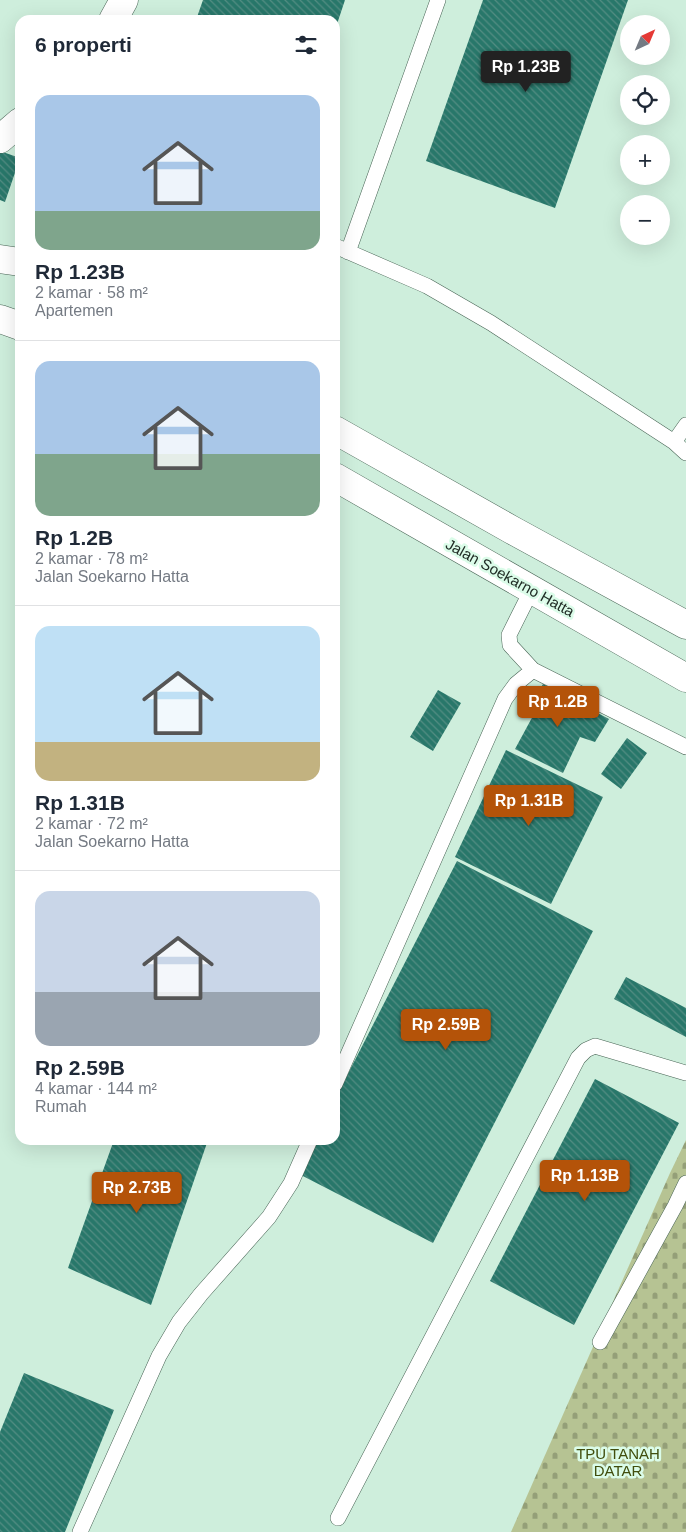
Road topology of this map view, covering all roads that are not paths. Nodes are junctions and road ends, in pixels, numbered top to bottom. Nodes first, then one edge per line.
1 (124, 0) edge
2 (438, 0) edge
3 (116, 15) edge
4 (15, 126) edge
5 (0, 139) edge
6 (341, 249) edge
7 (0, 319) edge
8 (15, 324) edge
9 (686, 425) edge
10 (340, 433) edge
11 (674, 442) junction
12 (686, 453) edge
13 (340, 480) edge
14 (531, 591) junction
15 (686, 625) edge
16 (533, 670) junction
17 (686, 678) edge
18 (686, 746) edge
19 (686, 1072) edge
20 (340, 1073) edge
21 (308, 1145) edge
22 (686, 1183) edge
23 (600, 1342) dead end
24 (338, 1518) dead end
25 (80, 1532) edge

1 - 3 main road
2 - 6 lane
4 - 5 main road
6 - 11 lane
7 - 8 main road
9 - 11 lane
10 - 15 main road
11 - 12 lane
13 - 14 main road, Jalan Soekarno Hatta
14 - 16 lane
14 - 17 main road, Jalan Soekarno Hatta
16 - 18 lane
16 - 20 lane
19 - 24 lane
21 - 25 lane
22 - 23 lane

